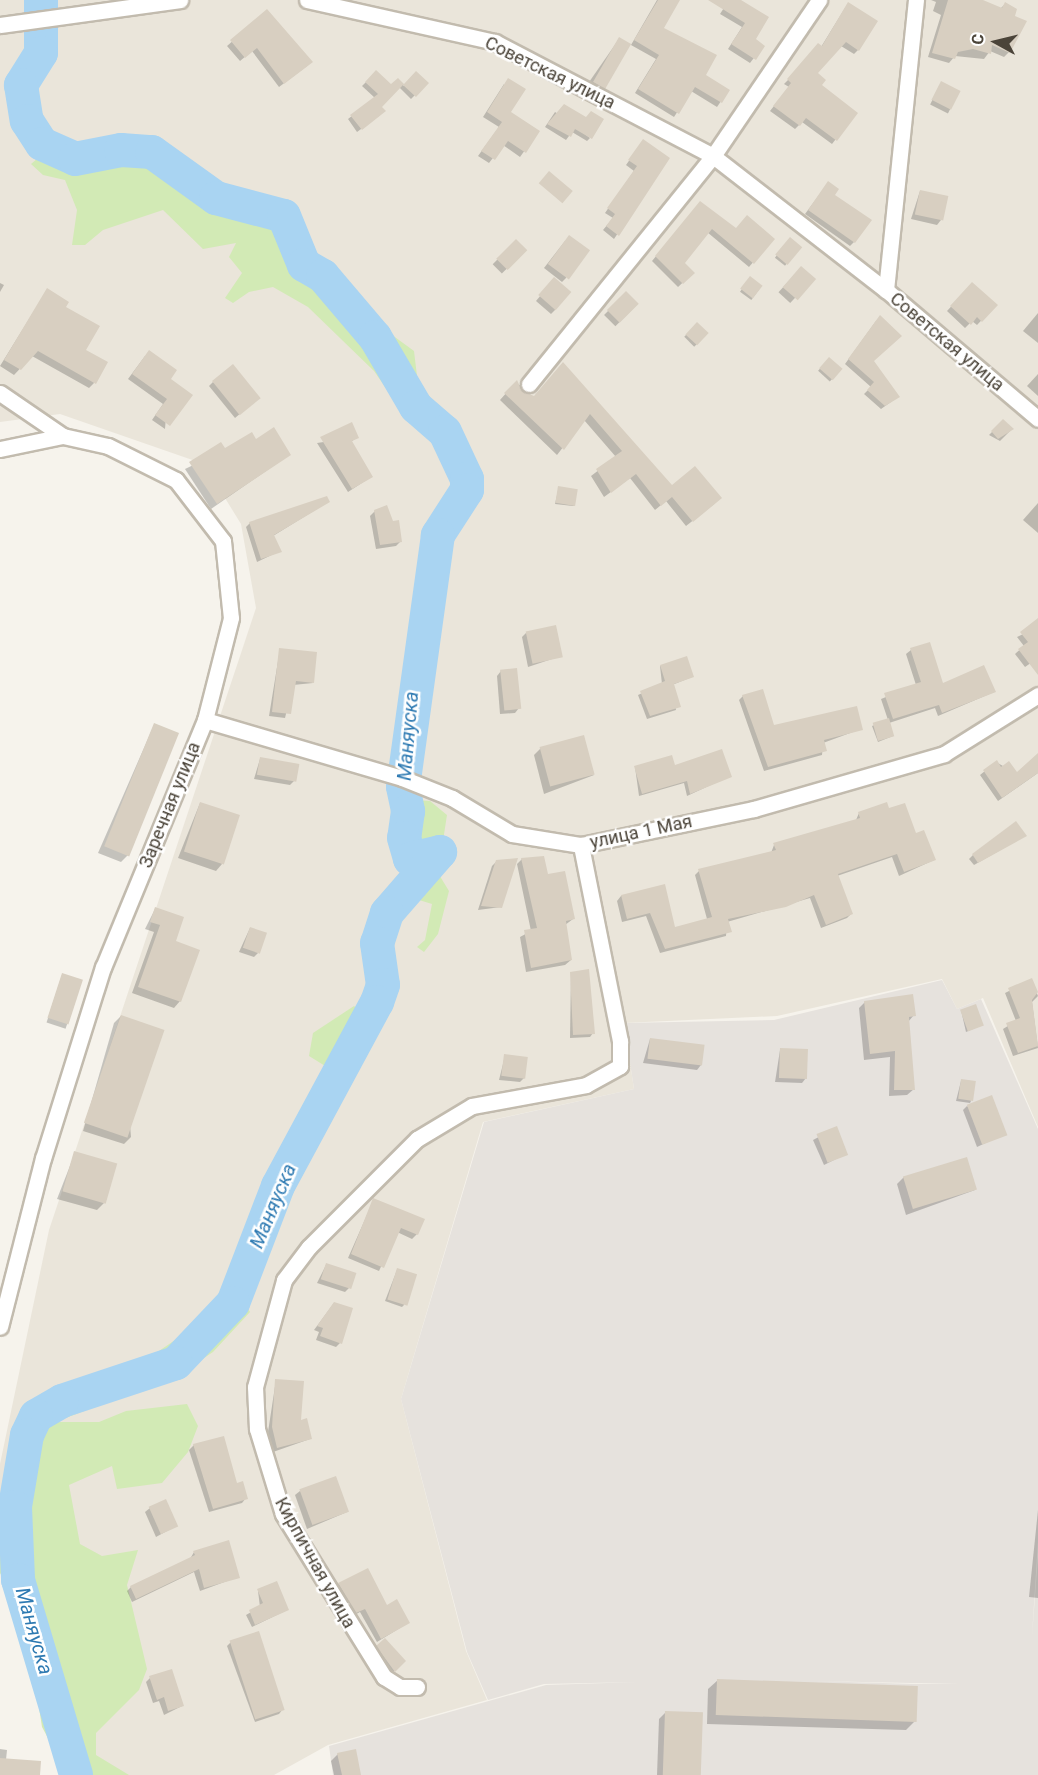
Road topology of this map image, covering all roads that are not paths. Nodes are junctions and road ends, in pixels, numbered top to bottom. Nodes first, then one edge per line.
1 (180, 0) edge
2 (307, 0) edge
3 (819, 0) edge
4 (916, 0) edge
5 (0, 25) edge
6 (713, 156) junction
7 (886, 290) junction
8 (529, 384) dead end
9 (0, 393) edge
10 (1038, 419) edge
11 (63, 436) junction
12 (0, 449) edge
13 (1038, 694) edge
14 (205, 720) junction
15 (581, 845) junction
16 (0, 1327) edge
17 (417, 1687) dead end

1 - 5 street
2 - 6 street, Советская улица
3 - 6 street
4 - 7 street
6 - 7 street, Советская улица
6 - 8 street
7 - 10 street, Советская улица
9 - 11 street, Заречная улица
11 - 12 street
11 - 14 street, Заречная улица
13 - 15 street, улица 1 Мая
14 - 15 street, улица 1 Мая
14 - 16 street, Заречная улица
15 - 17 street, Кирпичная улица

